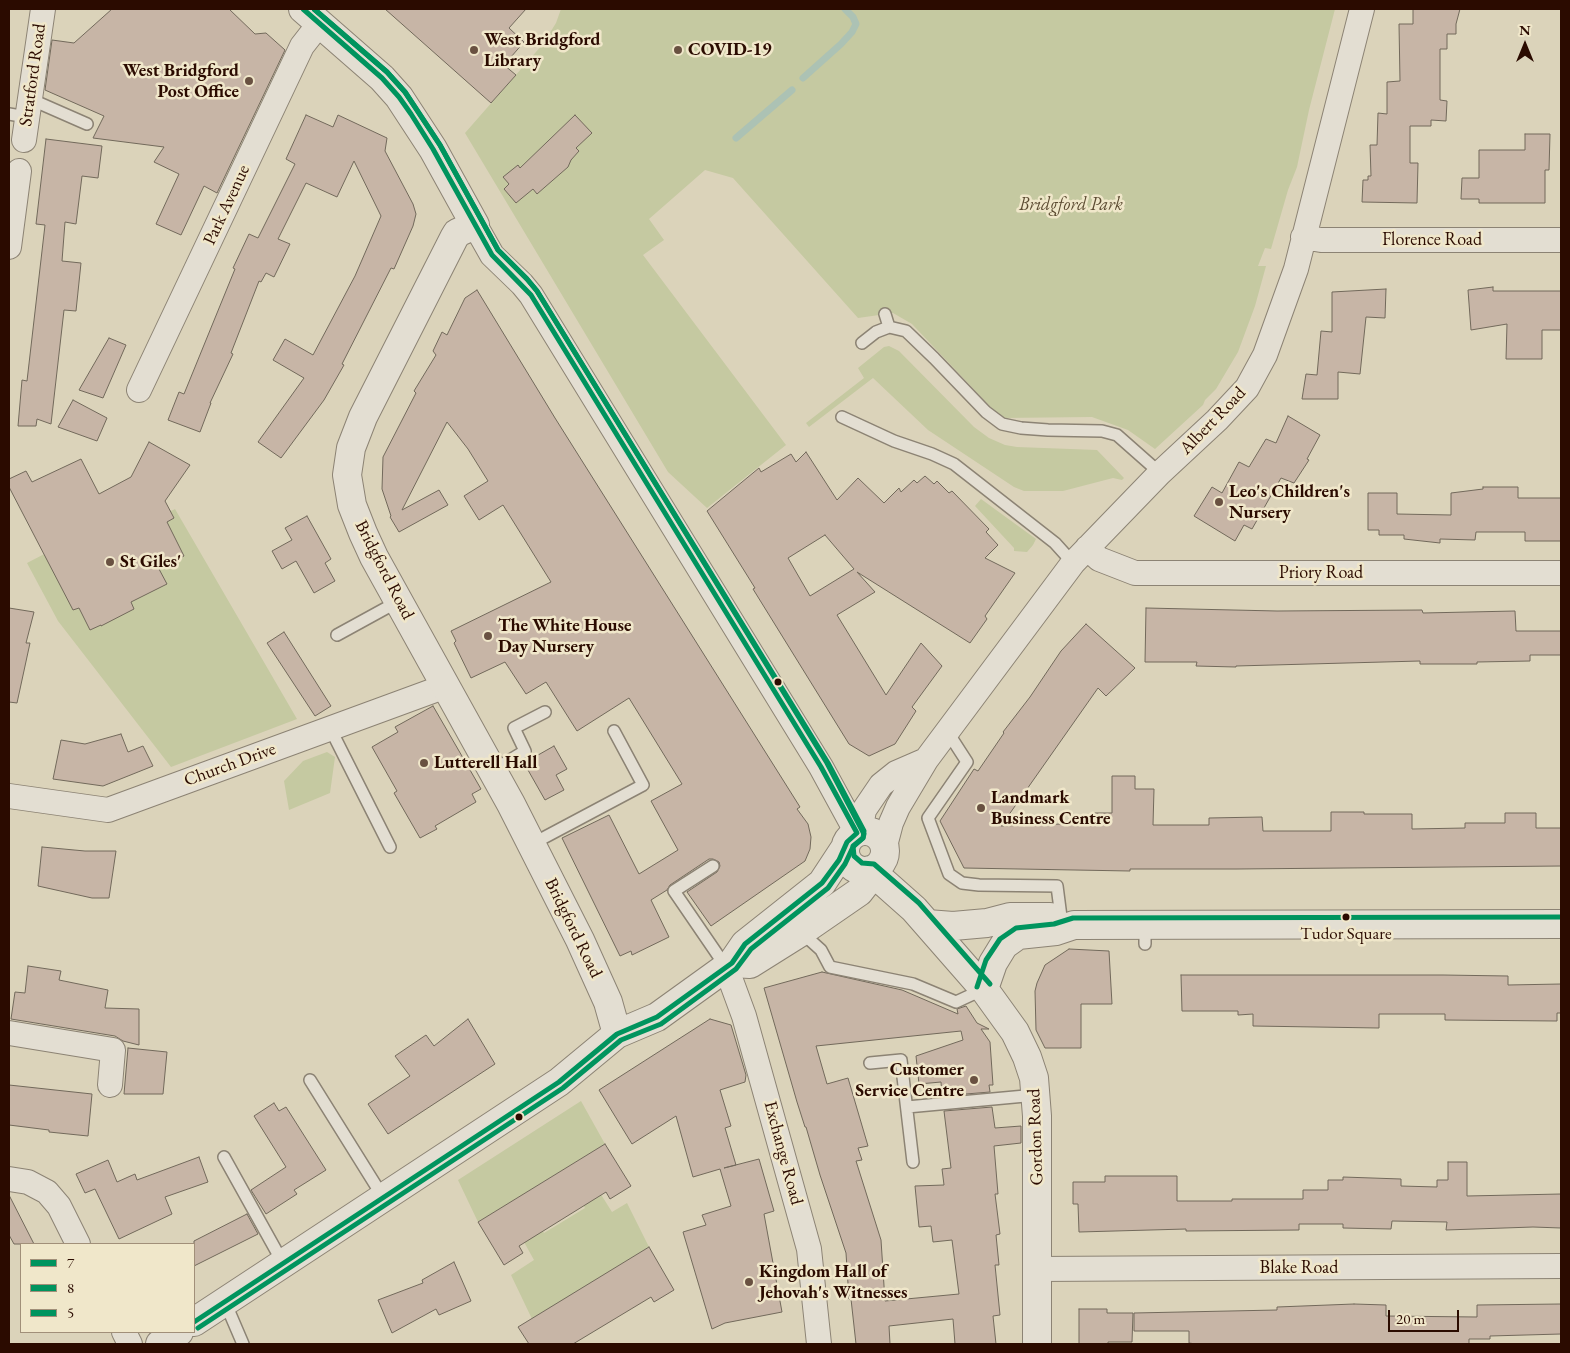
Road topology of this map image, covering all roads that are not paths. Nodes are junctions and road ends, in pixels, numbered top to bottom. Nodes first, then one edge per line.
1 (42, 9) edge
2 (1362, 9) edge
3 (311, 16) edge
4 (22, 110) edge
5 (87, 124) dead end
6 (24, 140) dead end
7 (19, 171) dead end
8 (476, 225) junction
9 (1303, 237) junction
10 (1561, 240) edge
11 (9, 241) edge
12 (885, 314) dead end
13 (889, 327) junction
14 (862, 344) dead end
15 (139, 390) dead end
16 (842, 417) dead end
17 (1160, 473) junction
18 (1080, 555) junction
19 (1561, 573) edge
20 (398, 601) junction
21 (337, 635) dead end
22 (446, 686) junction
23 (546, 712) dead end
24 (330, 728) junction
25 (614, 731) dead end
26 (947, 731) junction
27 (926, 760) junction
28 (492, 771) junction
29 (9, 796) edge
30 (854, 838) junction
31 (532, 844) junction
32 (390, 847) dead end
33 (877, 861) junction
34 (713, 866) dead end
35 (921, 917) junction
36 (1068, 921) junction
37 (1561, 924) edge
38 (800, 932) junction
39 (729, 965) junction
40 (984, 989) junction
41 (9, 1033) edge
42 (617, 1034) junction
43 (870, 1063) dead end
44 (310, 1080) dead end
45 (110, 1085) dead end
46 (1036, 1095) junction
47 (907, 1107) junction
48 (224, 1157) dead end
49 (913, 1162) dead end
50 (9, 1179) edge
51 (384, 1198) junction
52 (78, 1243) edge
53 (283, 1263) junction
54 (1561, 1266) edge
55 (1037, 1269) junction
56 (224, 1302) junction
57 (195, 1321) edge
58 (177, 1333) edge
59 (160, 1344) edge
60 (243, 1344) edge
61 (819, 1344) edge
62 (1037, 1344) edge

1 - 4 street, Stratford Road
2 - 9 street, Albert Road
3 - 8 street
3 - 15 street, Park Avenue
4 - 5 lane
4 - 6 street, Stratford Road
7 - 11 street
8 - 20 street, Bridgford Road
8 - 30 street
9 - 10 street, Florence Road
9 - 17 street, Albert Road
12 - 13 lane
13 - 14 lane
13 - 17 lane
16 - 18 lane
17 - 18 street, Albert Road
18 - 19 street, Priory Road
18 - 26 street, Albert Road
20 - 21 lane
20 - 22 street, Bridgford Road
22 - 24 street, Church Drive
22 - 28 street, Bridgford Road
23 - 28 lane
24 - 29 street, Church Drive
24 - 32 lane
25 - 31 lane
26 - 27 street, Albert Road
26 - 36 lane
27 - 30 street
27 - 33 street, Albert Road
28 - 31 street, Bridgford Road
30 - 33 street
30 - 33 street
30 - 39 street
31 - 42 street, Bridgford Road
33 - 35 street, Gordon Road
33 - 38 street
34 - 39 lane
35 - 36 street
35 - 40 street, Gordon Road
36 - 37 street
36 - 40 street
38 - 39 street
38 - 40 lane
39 - 42 street
39 - 61 street, Exchange Road
40 - 46 street, Gordon Road
41 - 45 street
42 - 51 street
43 - 47 lane
44 - 51 lane
46 - 47 lane
46 - 55 street, Gordon Road
47 - 49 lane
48 - 53 lane
50 - 52 street
51 - 53 street
53 - 56 street
54 - 55 street, Blake Road
55 - 62 street, Gordon Road
56 - 57 street
56 - 60 lane
58 - 59 street

